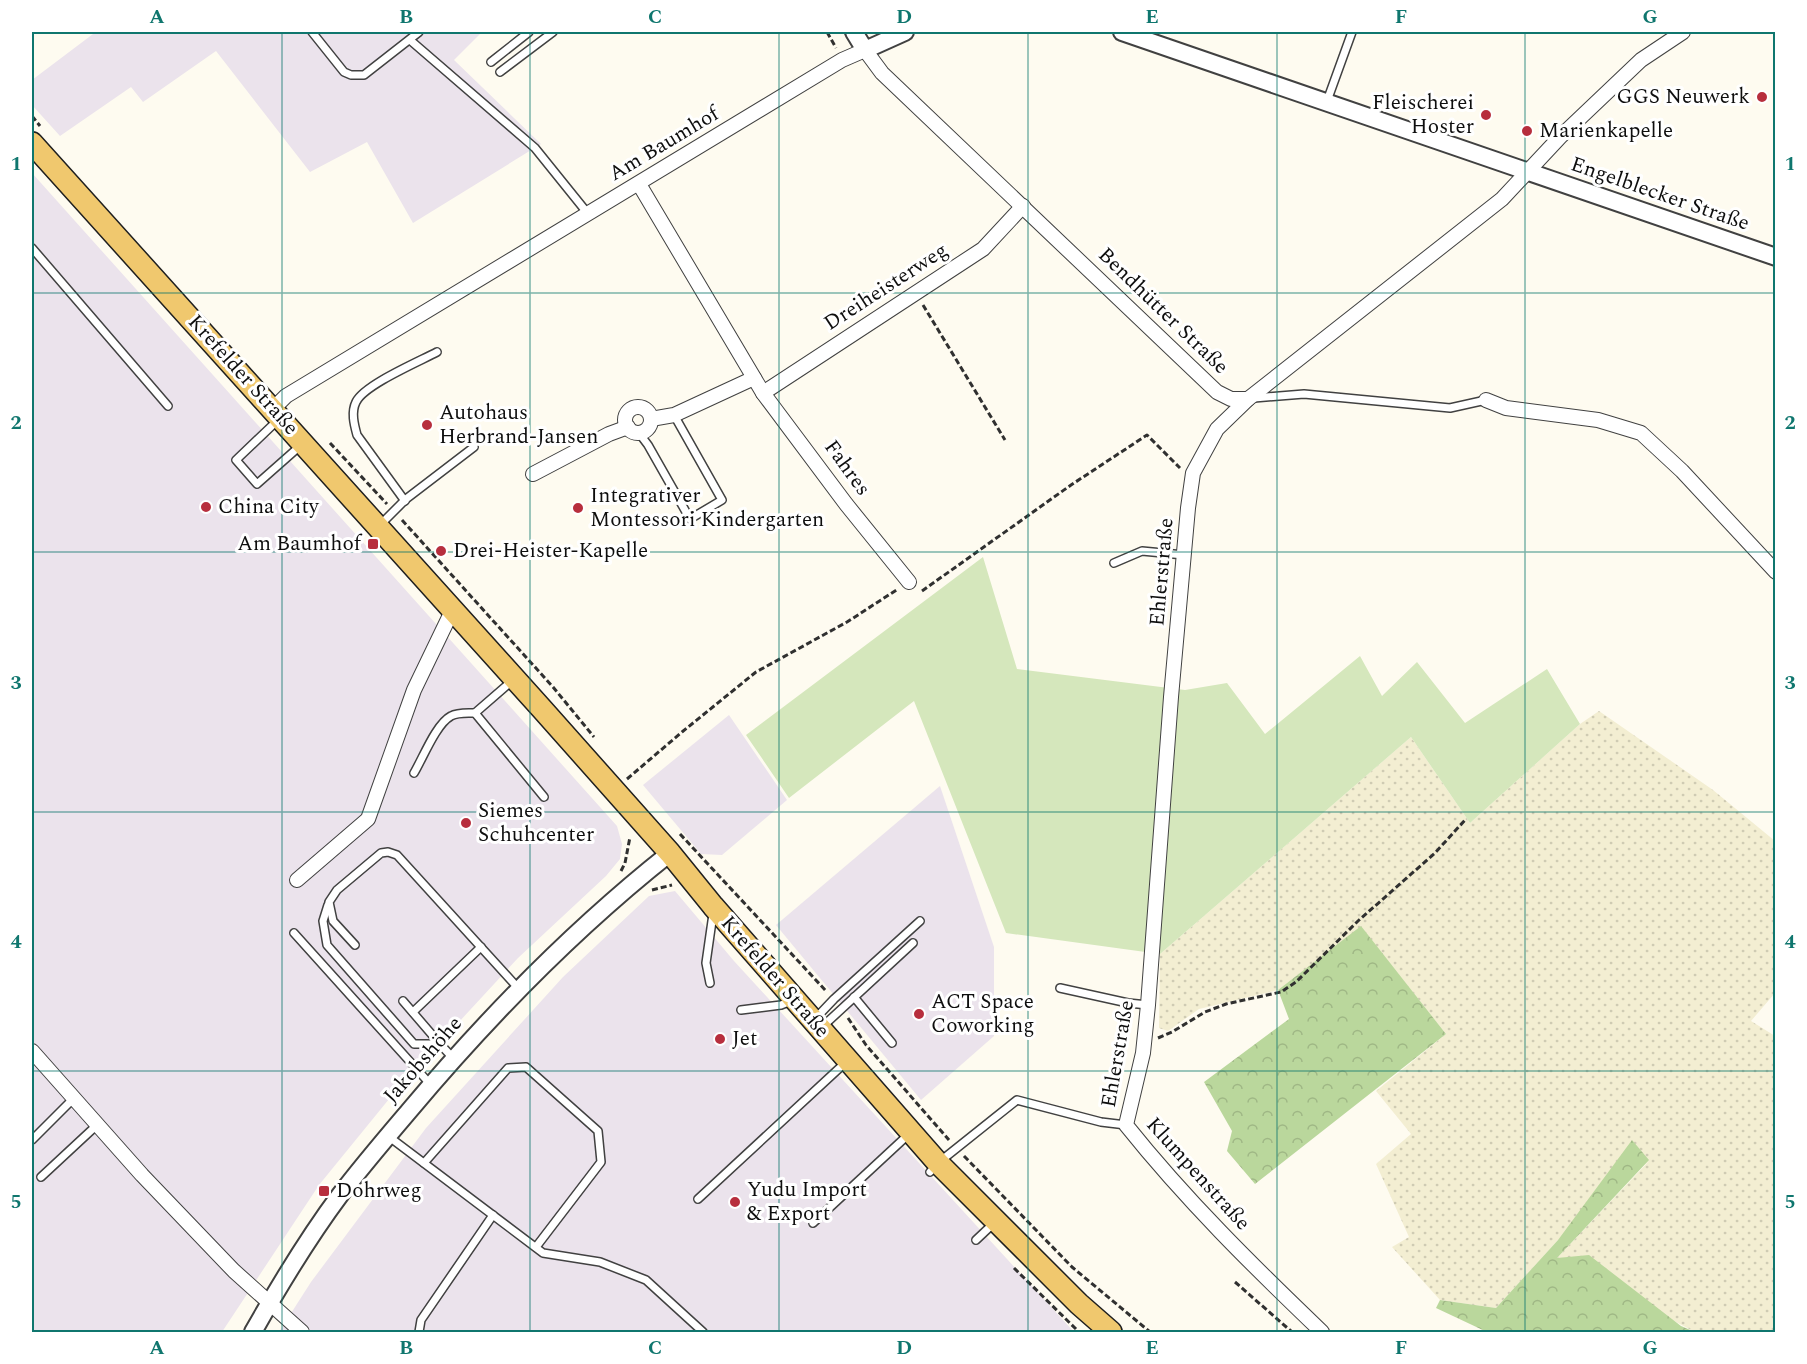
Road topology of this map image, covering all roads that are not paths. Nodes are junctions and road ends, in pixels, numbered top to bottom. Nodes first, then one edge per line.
1 (312, 32) edge
2 (419, 32) edge
3 (529, 32) edge
4 (553, 32) edge
5 (854, 32) edge
6 (905, 32) edge
7 (1352, 32) edge
8 (1683, 32) edge
9 (1129, 33) edge
10 (410, 40) junction
11 (865, 50) junction
12 (491, 62) dead end
13 (500, 72) dead end
14 (1327, 101) junction
15 (32, 144) edge
16 (1527, 172) junction
17 (639, 184) junction
18 (1023, 206) junction
19 (589, 214) junction
20 (32, 248) edge
21 (1776, 257) edge
22 (437, 352) dead end
23 (754, 378) junction
24 (763, 393) junction
25 (1248, 399) junction
26 (1486, 399) joint
27 (168, 406) dead end
28 (277, 413) junction
29 (674, 415) junction
30 (651, 419) junction
31 (633, 430) junction
32 (304, 443) junction
33 (474, 447) dead end
34 (533, 474) dead end
35 (405, 501) junction
36 (378, 526) junction
37 (1184, 555) junction
38 (1114, 563) dead end
39 (1776, 572) edge
40 (909, 582) dead end
41 (453, 609) junction
42 (515, 678) junction
43 (475, 713) junction
44 (414, 773) dead end
45 (544, 797) dead end
46 (670, 853) junction
47 (297, 880) dead end
48 (329, 902) junction
49 (713, 906) junction
50 (920, 921) dead end
51 (294, 933) dead end
52 (913, 943) dead end
53 (355, 945) dead end
54 (481, 947) junction
55 (710, 983) dead end
56 (1060, 988) dead end
57 (519, 989) junction
58 (854, 998) junction
59 (795, 1000) junction
60 (403, 1001) dead end
61 (1148, 1005) junction
62 (741, 1010) dead end
63 (413, 1012) junction
64 (817, 1025) junction
65 (892, 1043) dead end
66 (440, 1044) junction
67 (32, 1051) edge
68 (453, 1058) junction
69 (848, 1060) junction
70 (431, 1085) junction
71 (74, 1098) junction
72 (98, 1125) junction
73 (1126, 1125) junction
74 (911, 1132) junction
75 (388, 1136) junction
76 (32, 1140) edge
77 (424, 1163) junction
78 (934, 1167) junction
79 (41, 1177) dead end
80 (698, 1199) dead end
81 (493, 1215) junction
82 (996, 1221) junction
83 (813, 1223) dead end
84 (976, 1240) dead end
85 (536, 1247) junction
86 (270, 1302) junction
87 (252, 1332) edge
88 (302, 1332) edge
89 (419, 1332) edge
90 (703, 1332) edge
91 (1111, 1332) edge
92 (1322, 1332) edge

1 - 10 lane
2 - 10 lane
3 - 12 lane
4 - 13 lane
5 - 11 street
6 - 11 street
7 - 14 lane
8 - 16 street, Ehlerstraße
9 - 14 street, Engelblecker Straße
10 - 19 lane
11 - 17 street, Am Baumhof
11 - 18 street, Bendhütter Straße
14 - 16 street, Engelblecker Straße
15 - 28 main road, Krefelder Straße
16 - 21 street, Engelblecker Straße
16 - 25 street, Ehlerstraße
17 - 19 street, Am Baumhof
17 - 23 street, Fahres
18 - 24 street, Dreiheisterweg
18 - 25 street, Bendhütter Straße
19 - 28 street, Am Baumhof
20 - 27 lane
22 - 35 lane
23 - 24 street, Fahres
23 - 29 street
24 - 40 street, Fahres
25 - 26 lane, Bendhütter Straße
25 - 37 street, Ehlerstraße
26 - 39 street, Bendhütter Straße
28 - 32 main road, Krefelder Straße
28 - 32 lane
29 - 30 street
29 - 31 lane
30 - 31 street
30 - 31 street
31 - 34 street
32 - 36 main road, Krefelder Straße
33 - 35 lane
35 - 36 lane
36 - 41 main road, Krefelder Straße
37 - 38 lane
37 - 61 street, Ehlerstraße
41 - 42 main road, Krefelder Straße
41 - 47 street
42 - 43 lane
42 - 46 main road, Krefelder Straße
43 - 44 lane
43 - 45 lane
46 - 49 main road, Krefelder Straße
46 - 57 street, Jakobshöhe
48 - 53 lane
48 - 54 lane
48 - 66 lane
49 - 55 lane
49 - 59 main road, Krefelder Straße
50 - 64 lane
51 - 70 lane
52 - 58 lane
54 - 57 lane
54 - 63 lane
56 - 61 lane
57 - 68 street, Jakobshöhe
58 - 64 lane
58 - 65 lane
59 - 62 lane
59 - 64 main road, Krefelder Straße
60 - 63 lane
61 - 73 street, Ehlerstraße
63 - 66 lane
64 - 69 main road, Krefelder Straße
66 - 68 lane
67 - 71 street
68 - 70 street, Jakobshöhe
69 - 74 main road, Krefelder Straße
69 - 80 lane
70 - 75 street, Jakobshöhe
71 - 72 street
71 - 76 lane
72 - 79 lane
72 - 86 street
73 - 78 lane, Klumpenstraße
73 - 92 street, Klumpenstraße
74 - 78 main road, Krefelder Straße
74 - 83 lane
75 - 77 lane
75 - 86 street, Jakobshöhe
77 - 81 lane
77 - 85 lane
78 - 82 main road, Krefelder Straße
81 - 85 lane
81 - 89 lane
82 - 84 lane
82 - 91 main road, Krefelder Straße
85 - 90 lane
86 - 87 street, Jakobshöhe
86 - 88 street

